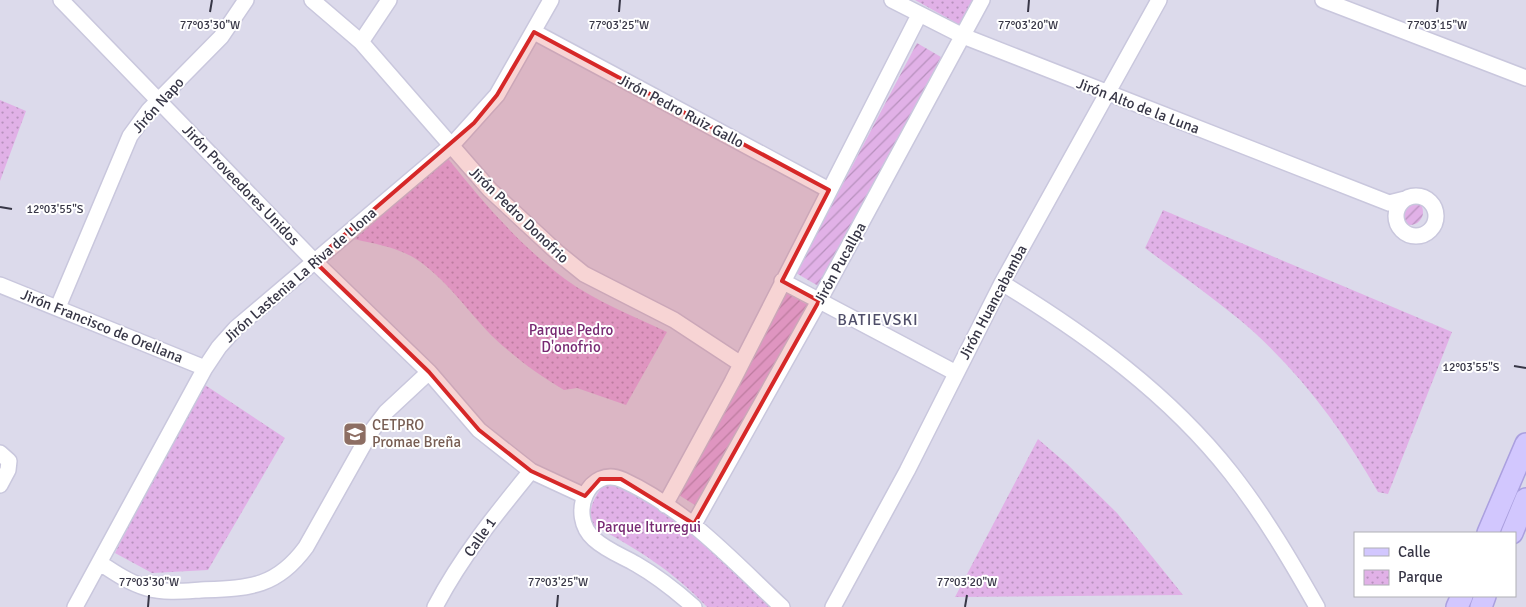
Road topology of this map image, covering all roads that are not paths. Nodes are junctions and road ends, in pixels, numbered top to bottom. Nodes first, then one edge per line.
1 (61, 0) edge
2 (246, 0) edge
3 (312, 0) edge
4 (389, 0) edge
5 (551, 0) edge
6 (892, 0) edge
7 (982, 0) edge
8 (1159, 0) edge
9 (1323, 0) edge
10 (919, 15) junction
11 (534, 32) junction
12 (963, 36) junction
13 (361, 42) junction
14 (1526, 78) edge
15 (1106, 93) junction
16 (160, 100) junction
17 (452, 145) junction
18 (829, 190) junction
19 (1404, 199) junction
20 (1388, 203) junction
21 (1396, 218) junction
22 (314, 261) junction
23 (782, 281) junction
24 (1002, 283) junction
25 (0, 285) edge
26 (819, 301) junction
27 (58, 307) junction
28 (741, 364) junction
29 (205, 368) junction
30 (429, 372) junction
31 (956, 373) junction
32 (1526, 444) edge
33 (5, 457) edge
34 (531, 471) junction
35 (0, 486) edge
36 (585, 496) junction
37 (1526, 499) edge
38 (665, 504) junction
39 (694, 524) junction
40 (1488, 532) edge
41 (1512, 532) edge
42 (100, 563) junction
43 (75, 607) edge
44 (435, 607) edge
45 (694, 607) edge
46 (782, 607) edge
47 (833, 607) edge
48 (1317, 607) edge

1 - 16 street, Jirón Proveedores Unidos
2 - 16 street, Jirón Napo
3 - 13 street, Jirón Pedro Donofrio
4 - 13 street
5 - 11 street, Jirón Lastenia La Riva de Llona
6 - 10 street, Jirón Alto de la Luna
7 - 12 street, Jirón Pucallpa
8 - 15 street, Jirón Huancabamba
9 - 14 street
10 - 12 street, Jirón Alto de la Luna
10 - 18 street
11 - 17 street, Jirón Lastenia La Riva de Llona
11 - 18 street, Jirón Pedro Ruiz Gallo
12 - 15 street, Jirón Alto de la Luna
12 - 26 street, Jirón Pucallpa
13 - 17 street, Jirón Pedro Donofrio
15 - 20 street, Jirón Alto de la Luna
15 - 24 street, Jirón Huancabamba
16 - 22 street, Jirón Proveedores Unidos
16 - 27 street, Jirón Napo
17 - 22 street, Jirón Lastenia La Riva de Llona
17 - 28 street, Jirón Pedro Donofrio
18 - 23 street
19 - 20 street
19 - 21 street
19 - 21 street
20 - 21 street
22 - 29 street, Jirón Lastenia La Riva de Llona
22 - 30 street, Jirón Proveedores Unidos
23 - 26 street
23 - 28 street
24 - 31 street, Jirón Huancabamba
24 - 48 street
25 - 27 street, Jirón Francisco de Orellana
26 - 31 street
26 - 39 street, Jirón Pucallpa
27 - 29 street, Jirón Francisco de Orellana
28 - 38 street
29 - 42 street, Jirón Lastenia La Riva de Llona
30 - 34 street, Jirón Proveedores Unidos
30 - 42 street
31 - 47 street, Jirón Huancabamba
32 - 40 main road
33 - 35 street
34 - 36 street, Jirón Proveedores Unidos
34 - 44 street, Calle 1
36 - 38 street
36 - 45 street
37 - 41 main road
38 - 39 street
39 - 46 street
42 - 43 street, Jirón Lastenia La Riva de Llona

